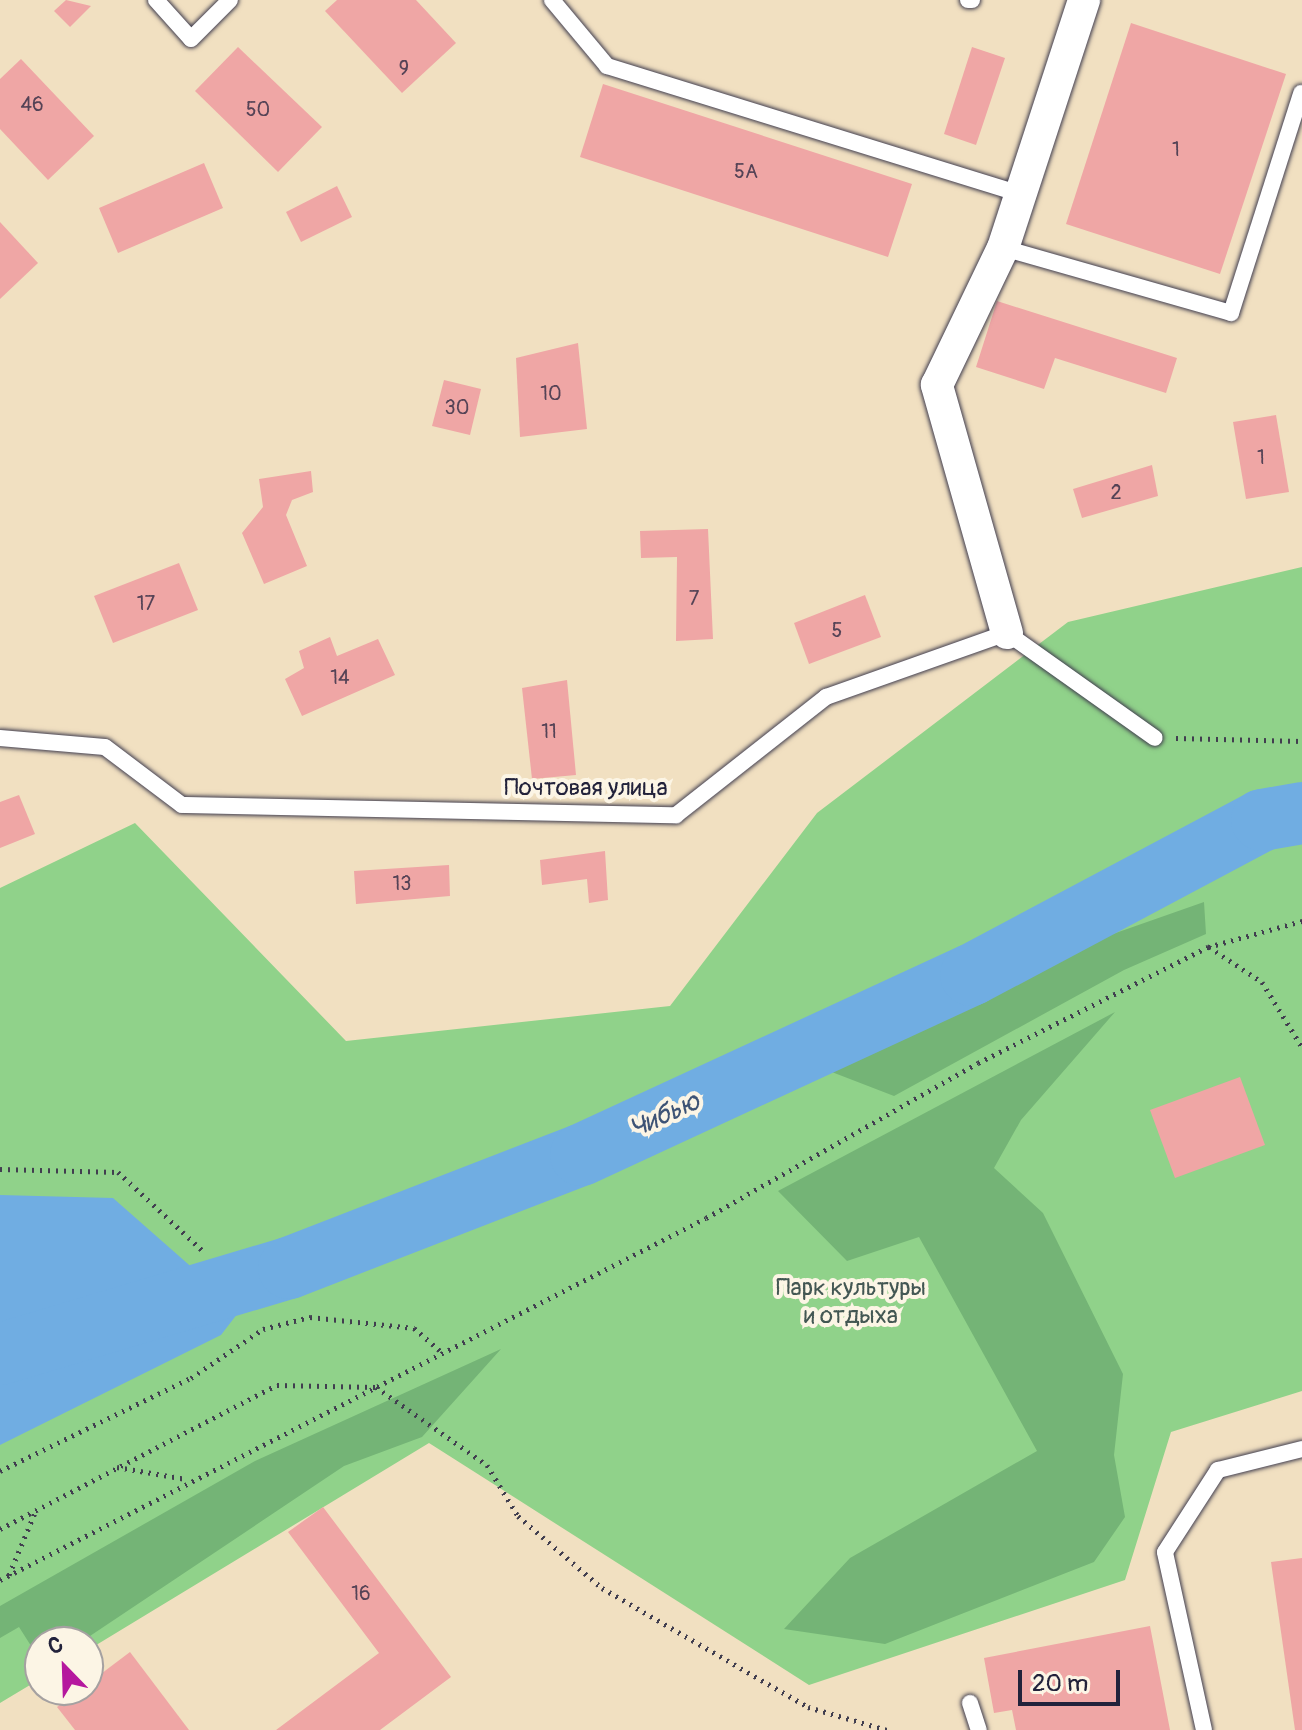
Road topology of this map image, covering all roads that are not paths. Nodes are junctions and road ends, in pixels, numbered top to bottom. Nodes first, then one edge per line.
1 (156, 0) edge
2 (230, 0) edge
3 (552, 0) edge
4 (1084, 0) edge
5 (1301, 93) edge
6 (1020, 194) junction
7 (1003, 248) junction
8 (1007, 633) junction
9 (0, 738) edge
10 (1155, 738) road end
11 (1302, 1449) edge
12 (970, 1703) dead end
13 (979, 1730) edge
14 (1204, 1730) edge

1 - 2 lane
3 - 6 lane
4 - 6 street
5 - 7 lane
6 - 7 street
7 - 8 street
8 - 9 lane, Почтовая улица
8 - 10 lane
11 - 14 lane
12 - 13 lane

